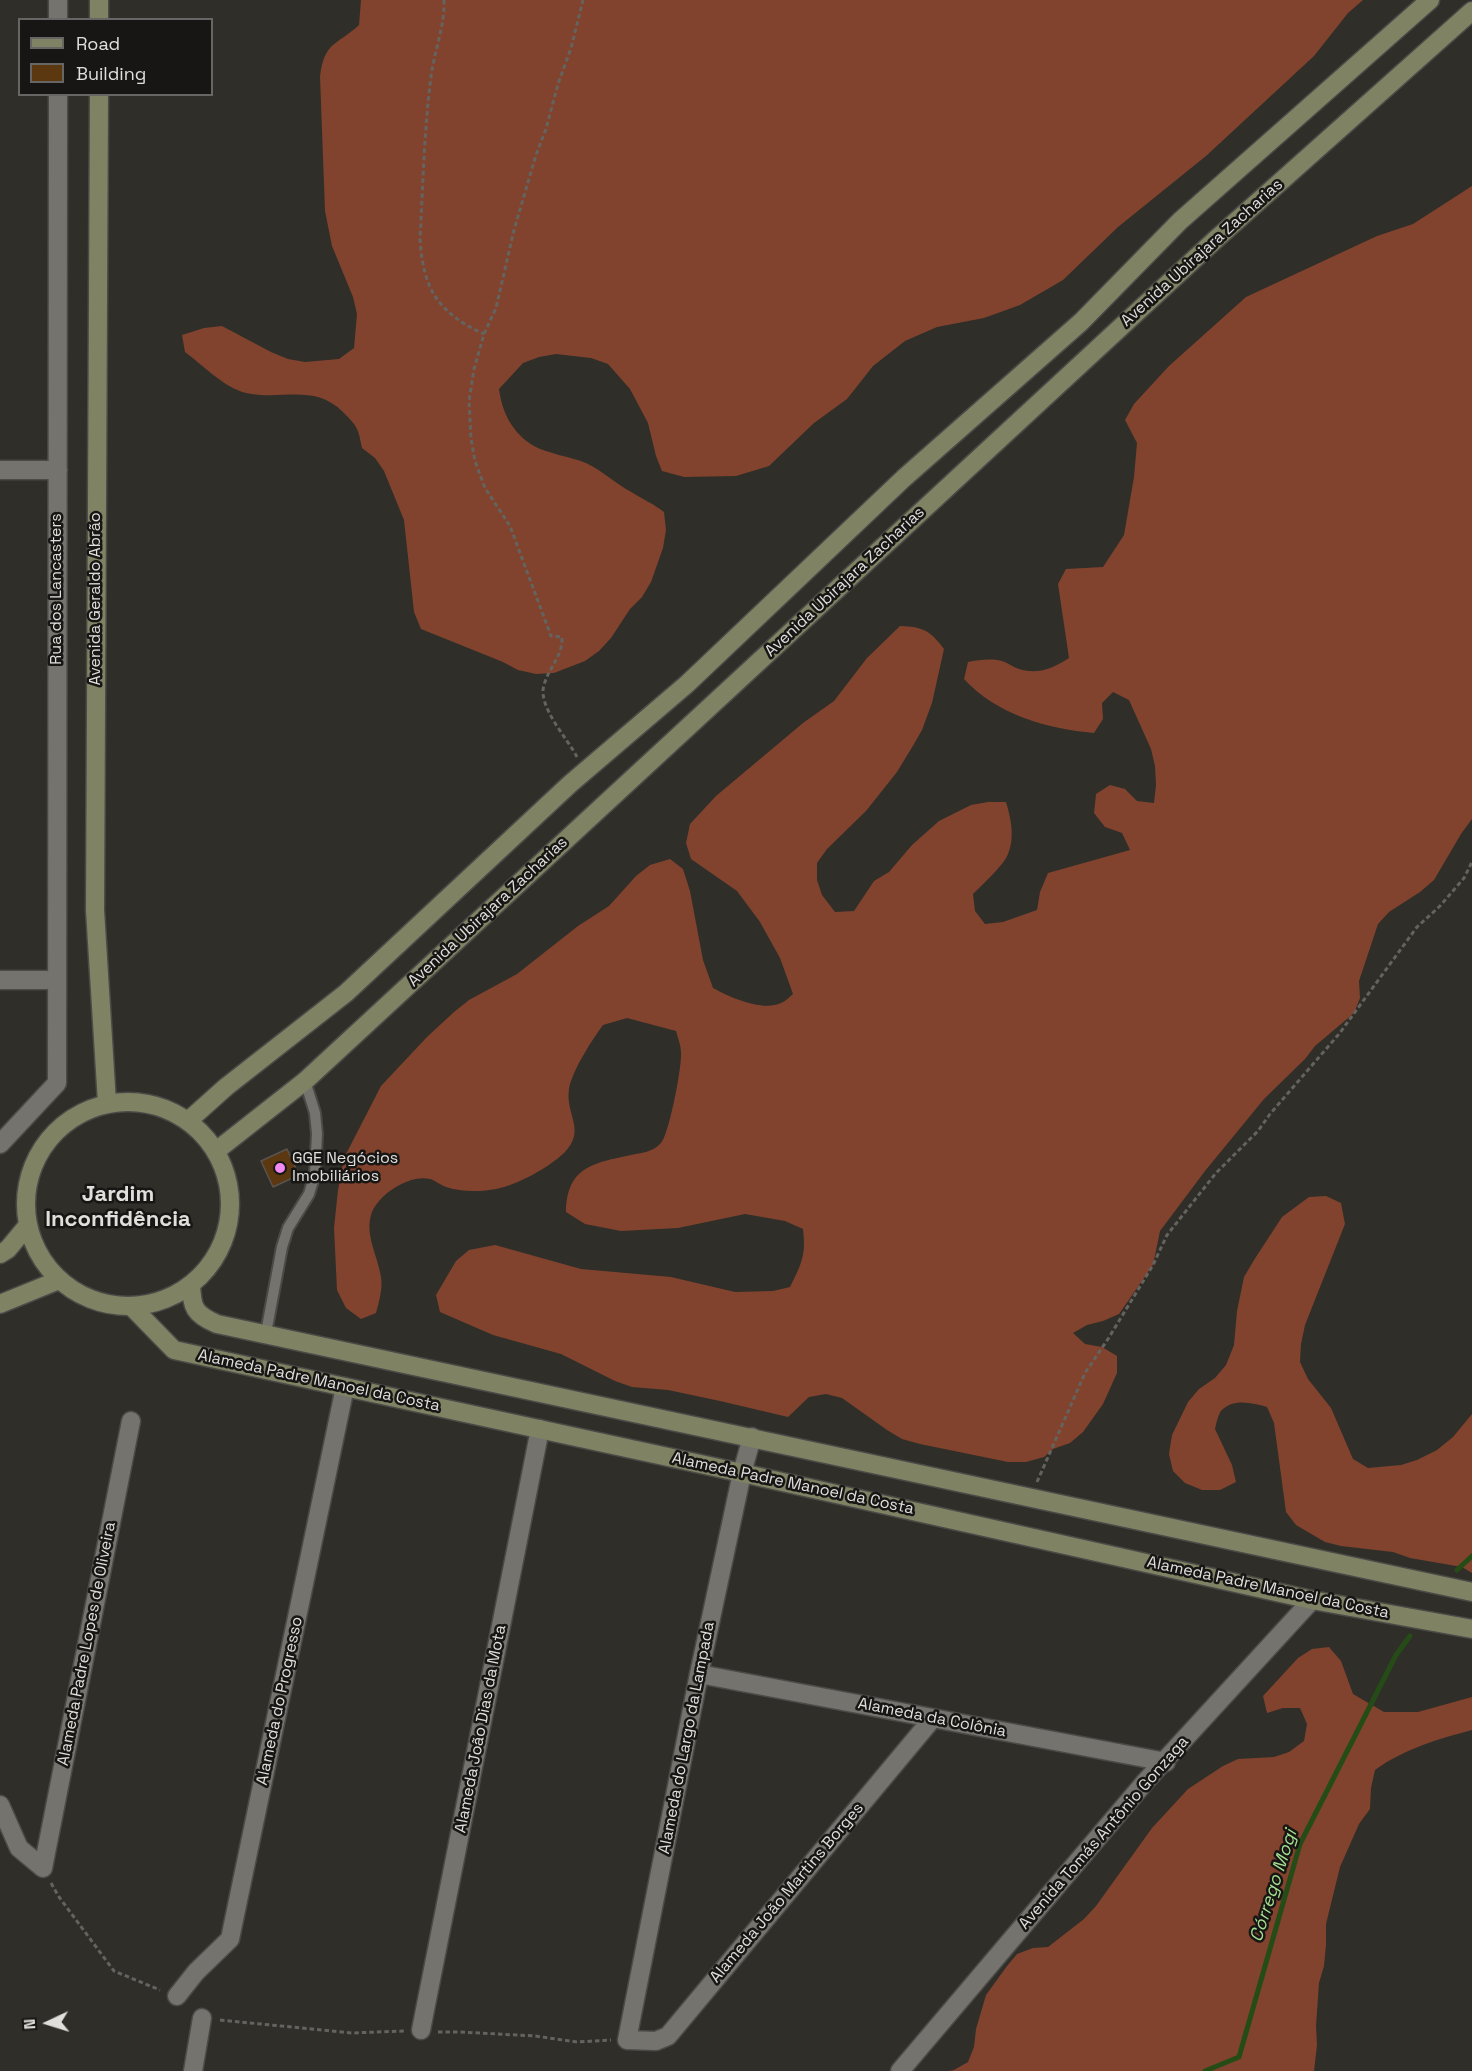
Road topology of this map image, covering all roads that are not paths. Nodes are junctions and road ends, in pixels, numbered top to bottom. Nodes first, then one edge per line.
1 (58, 0) edge
2 (99, 0) edge
3 (1430, 0) edge
4 (1472, 11) edge
5 (58, 18) edge
6 (99, 18) edge
7 (58, 96) edge
8 (99, 96) edge
9 (0, 470) edge
10 (58, 470) junction
11 (0, 980) edge
12 (57, 980) junction
13 (305, 1081) junction
14 (106, 1103) junction
15 (188, 1120) junction
16 (0, 1144) edge
17 (216, 1151) junction
18 (28, 1225) junction
19 (0, 1254) edge
20 (59, 1280) junction
21 (191, 1284) junction
22 (0, 1304) edge
23 (132, 1307) junction
24 (266, 1333) junction
25 (345, 1387) junction
26 (131, 1421) dead end
27 (540, 1429) junction
28 (752, 1437) junction
29 (742, 1473) junction
30 (1465, 1591) edge
31 (1312, 1600) junction
32 (1472, 1629) edge
33 (699, 1674) junction
34 (933, 1718) junction
35 (1166, 1762) junction
36 (0, 1805) edge
37 (177, 1996) road end
38 (202, 2018) dead end
39 (421, 2030) dead end
40 (627, 2040) joint
41 (193, 2071) edge
42 (900, 2071) edge

1 - 5 street
2 - 6 main road
3 - 15 main road, Avenida Ubirajara Zacharias
4 - 13 main road, Avenida Ubirajara Zacharias
7 - 10 street, Rua dos Lancasters
8 - 14 main road, Avenida Geraldo Abrão
9 - 10 street
10 - 12 street, Rua dos Lancasters
11 - 12 street
12 - 16 street, Rua dos Lancasters
13 - 17 main road, Avenida Ubirajara Zacharias
13 - 24 lane
14 - 15 main road
14 - 18 main road
15 - 17 main road
17 - 21 main road
18 - 19 main road
18 - 20 main road
20 - 22 main road
20 - 23 main road
21 - 23 main road
21 - 24 main road
23 - 25 main road, Alameda Padre Manoel da Costa
24 - 28 main road
25 - 27 main road, Alameda Padre Manoel da Costa
25 - 37 street, Alameda do Progresso
26 - 36 street, Alameda Padre Lopes de Oliveira
27 - 29 main road, Alameda Padre Manoel da Costa
27 - 39 street, Alameda João Dias da Mota
28 - 29 street, Alameda do Largo da Lampada
28 - 30 main road
29 - 31 main road, Alameda Padre Manoel da Costa
29 - 33 street, Alameda do Largo da Lampada
31 - 32 main road, Alameda Padre Manoel da Costa
31 - 35 street, Avenida Tomás Antônio Gonzaga
33 - 34 street, Alameda da Colônia
33 - 40 street, Alameda do Largo da Lampada
34 - 35 street, Alameda da Colônia
34 - 40 street, Alameda João Martins Borges
35 - 42 street, Avenida Tomás Antônio Gonzaga
38 - 41 street

